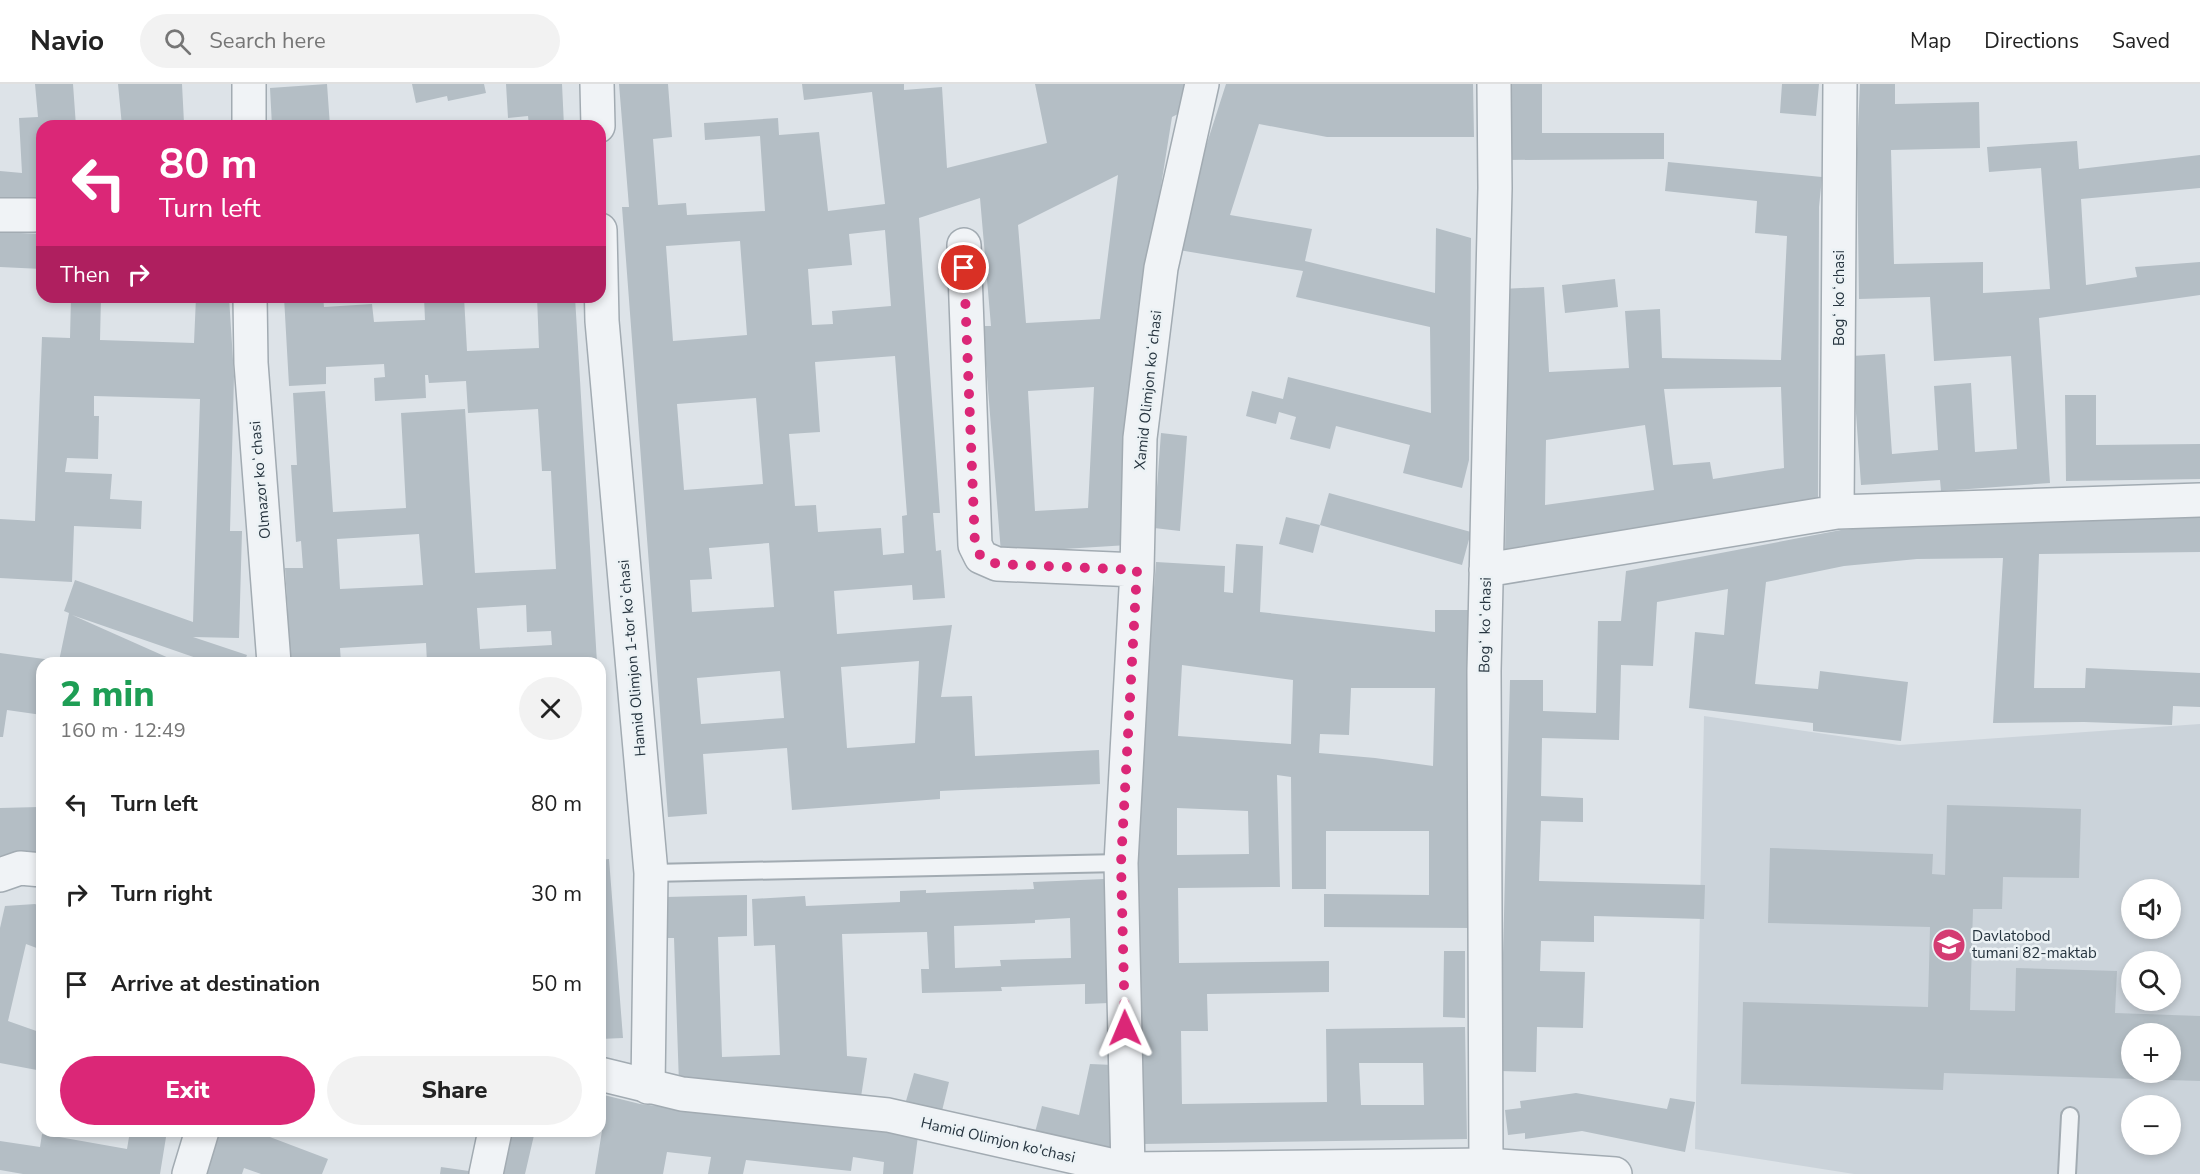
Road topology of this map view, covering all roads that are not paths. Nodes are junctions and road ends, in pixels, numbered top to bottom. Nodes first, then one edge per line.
1 (249, 84) edge
2 (597, 84) edge
3 (1202, 84) edge
4 (1494, 84) edge
5 (1840, 84) edge
6 (249, 120) edge
7 (598, 120) edge
8 (0, 215) edge
9 (34, 215) dead end
10 (964, 245) dead end
11 (250, 303) edge
12 (602, 303) edge
13 (2200, 500) edge
14 (1837, 512) junction
15 (1137, 570) junction
16 (1486, 570) junction
17 (274, 657) edge
18 (1121, 863) junction
19 (36, 869) edge
20 (651, 873) junction
21 (0, 875) edge
22 (606, 1076) edge
23 (648, 1087) junction
24 (2070, 1116) dead end
25 (200, 1137) edge
26 (494, 1137) edge
27 (1486, 1165) junction
28 (1127, 1172) edge
29 (189, 1174) edge
30 (486, 1174) edge
31 (1615, 1174) edge
32 (2067, 1174) edge

1 - 6 street
2 - 7 street
3 - 15 street, Xamid Olimjon koʻchasi
4 - 16 street, Bogʻ koʻchasi
5 - 14 street, Bogʻ koʻchasi
8 - 9 street
10 - 15 street
11 - 17 street, Olmazor koʻchasi
12 - 20 street, Hamid Olimjon 1-tor koʼchasi
13 - 14 street
14 - 16 street
15 - 18 street, Xamid Olimjon koʻchasi
16 - 27 street, Bogʻ koʻchasi
18 - 20 lane
18 - 28 street, Xamid Olimjon koʻchasi
19 - 21 street
20 - 23 street, Hamid Olimjon 1-tor koʼchasi
22 - 23 street, Hamid Olimjon ko'chasi
23 - 28 street, Hamid Olimjon ko'chasi
24 - 32 lane
25 - 29 street
26 - 30 street
27 - 28 street, Hamid Olimjon ko'chasi
27 - 31 street, Hamid Olimjon ko'chasi

